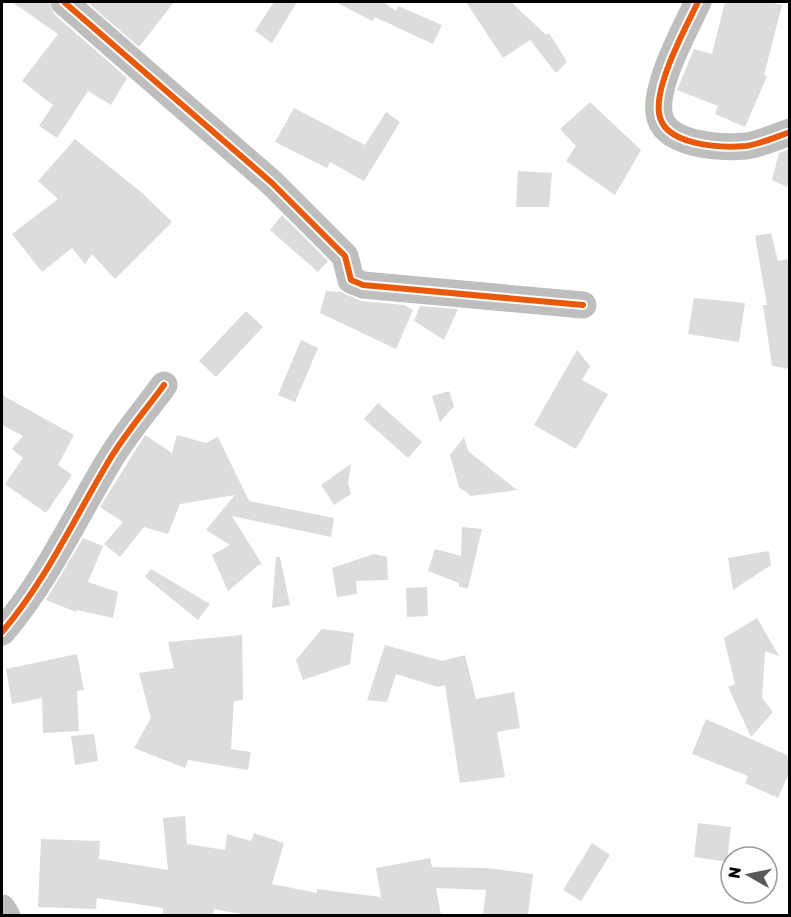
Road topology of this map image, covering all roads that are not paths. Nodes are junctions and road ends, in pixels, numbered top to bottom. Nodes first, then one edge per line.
1 (64, 2) edge
2 (698, 2) edge
3 (789, 132) edge
4 (583, 305) dead end
5 (164, 385) dead end
6 (2, 633) edge
7 (2, 908) edge
8 (7, 915) edge

1 - 4 street
2 - 3 street
5 - 6 street
7 - 8 street

